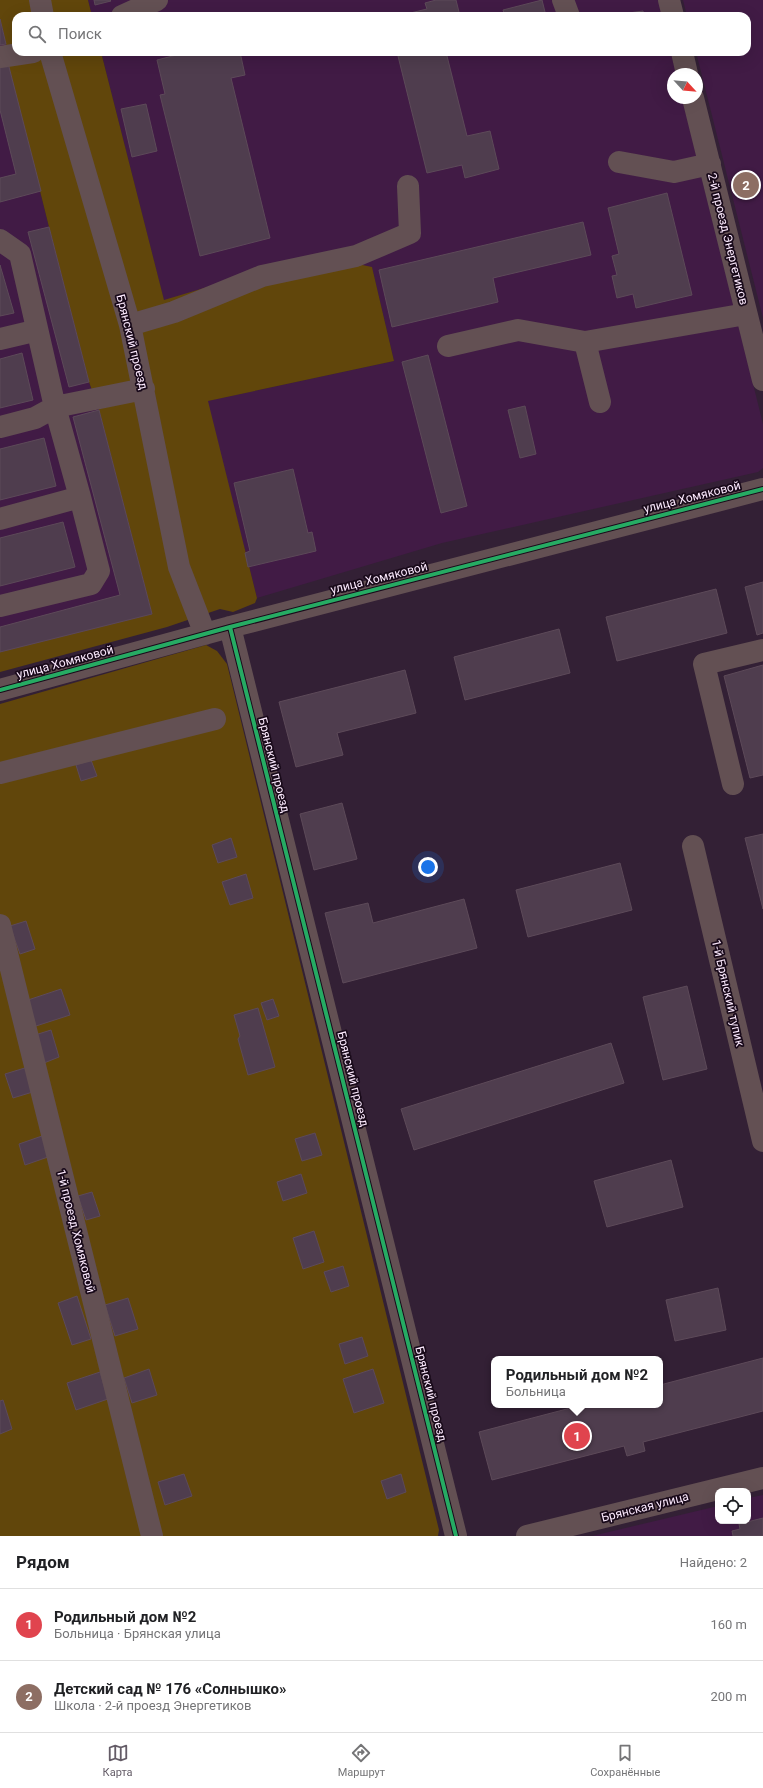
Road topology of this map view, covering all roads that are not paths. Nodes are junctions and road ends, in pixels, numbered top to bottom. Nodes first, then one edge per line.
1 (40, 0) edge
2 (157, 0) edge
3 (563, 0) edge
4 (669, 0) edge
5 (42, 12) edge
6 (131, 12) edge
7 (568, 12) edge
8 (672, 12) edge
9 (12, 55) edge
10 (51, 56) edge
11 (683, 56) edge
12 (0, 57) edge
13 (686, 68) edge
14 (695, 104) edge
15 (619, 162) dead end
16 (710, 164) junction
17 (408, 186) dead end
18 (0, 240) edge
19 (746, 314) junction
20 (130, 325) junction
21 (34, 331) dead end
22 (0, 339) edge
23 (586, 342) junction
24 (448, 346) dead end
25 (763, 380) edge
26 (144, 389) junction
27 (600, 402) dead end
28 (55, 407) junction
29 (0, 427) edge
30 (763, 490) edge
31 (80, 496) junction
32 (0, 519) edge
33 (0, 606) edge
34 (230, 627) junction
35 (205, 634) junction
36 (763, 650) edge
37 (0, 690) edge
38 (215, 719) dead end
39 (0, 773) edge
40 (734, 784) dead end
41 (693, 846) dead end
42 (0, 925) edge
43 (763, 1141) edge
44 (763, 1478) edge
45 (152, 1536) edge
46 (456, 1536) edge
47 (527, 1536) edge

1 - 5 street
2 - 6 street
3 - 7 street
4 - 8 street
9 - 12 street
10 - 20 street, Брянский проезд
11 - 13 street
14 - 16 street, 2-й проезд Энергетиков
15 - 16 street
16 - 19 street, 2-й проезд Энергетиков
17 - 20 street
18 - 28 street
19 - 23 street
19 - 25 street, 2-й проезд Энергетиков
20 - 26 street, Брянский проезд
21 - 22 street
23 - 24 street
23 - 27 street
26 - 28 street
26 - 35 street, Брянский проезд
28 - 29 street
28 - 31 street
30 - 34 street, улица Хомяковой
31 - 32 street
31 - 33 street
34 - 35 street, улица Хомяковой
34 - 46 street, Брянский проезд
35 - 37 street, улица Хомяковой
36 - 40 street
38 - 39 street
41 - 43 street, 1-й Брянский тупик
42 - 45 street, 1-й проезд Хомяковой
44 - 47 street, Брянская улица

